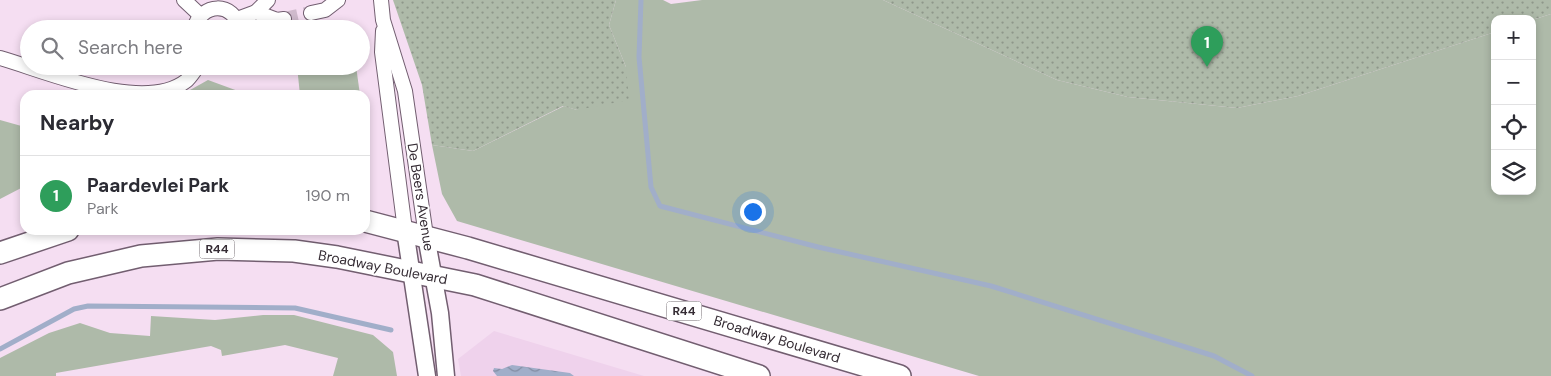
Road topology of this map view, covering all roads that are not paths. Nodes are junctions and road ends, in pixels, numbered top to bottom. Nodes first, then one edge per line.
1 (184, 0) edge
2 (268, 0) edge
3 (338, 0) edge
4 (381, 0) edge
5 (226, 4) edge
6 (256, 12) junction
7 (311, 13) tunnel mouth
8 (200, 15) junction
9 (284, 19) tunnel mouth
10 (198, 20) edge
11 (236, 20) edge
12 (244, 20) edge
13 (383, 20) junction
14 (0, 58) edge
15 (20, 64) edge
16 (59, 75) edge
17 (191, 75) edge
18 (110, 90) edge
19 (162, 90) edge
20 (370, 223) edge
21 (405, 230) junction
22 (53, 235) edge
23 (426, 236) junction
24 (0, 253) edge
25 (412, 272) junction
26 (434, 276) junction
27 (0, 299) edge
28 (445, 370) edge
29 (428, 376) edge
30 (759, 376) edge
31 (900, 376) edge

1 - 8 street
2 - 6 street
3 - 7 street
4 - 13 street, De Beers Avenue
5 - 8 street
5 - 11 street
6 - 9 street
6 - 12 street
8 - 10 street
13 - 21 street, De Beers Avenue
13 - 23 street, De Beers Avenue
14 - 15 street
16 - 18 street
17 - 19 street
20 - 21 main road, Broadway Boulevard / R44
21 - 23 main road, Broadway Boulevard / R44
21 - 25 street, De Beers Avenue
22 - 24 main road
23 - 26 street, De Beers Avenue
23 - 31 main road, Broadway Boulevard / R44
25 - 26 main road, Broadway Boulevard / R44
25 - 27 main road, Broadway Boulevard / R44
25 - 29 street, De Beers Avenue
26 - 28 street, De Beers Avenue
26 - 30 main road, Broadway Boulevard / R44

